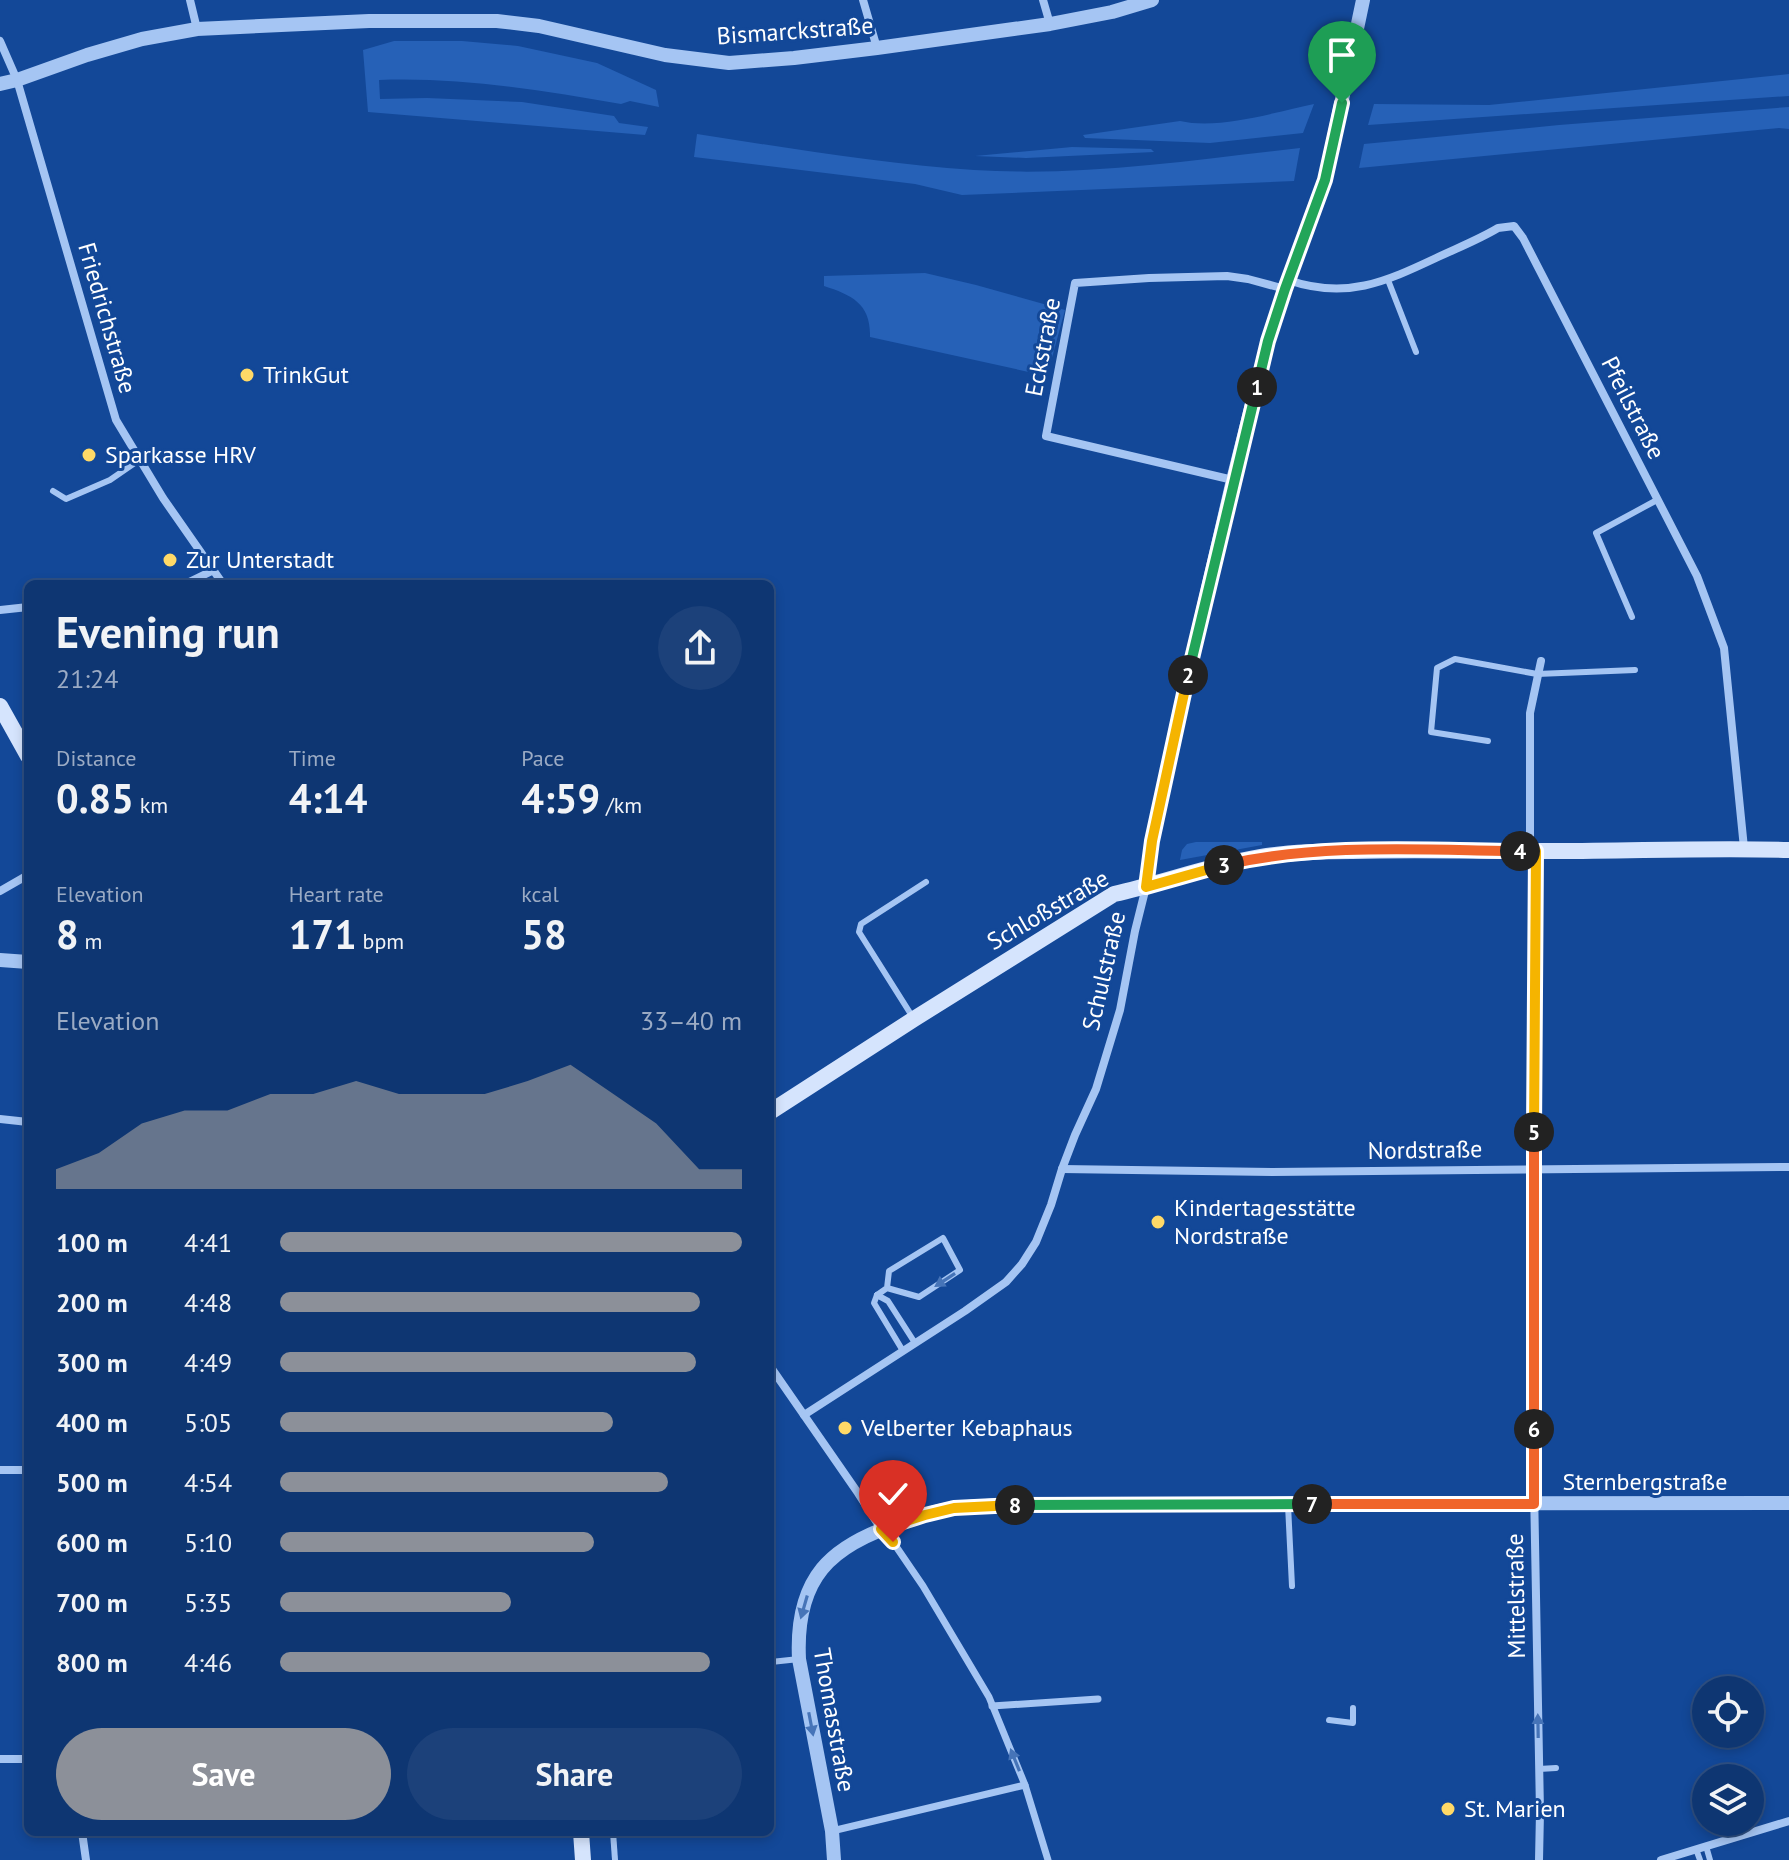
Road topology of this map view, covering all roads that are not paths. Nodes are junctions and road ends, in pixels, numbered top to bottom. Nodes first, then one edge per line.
1 (190, 0) edge
2 (863, 0) edge
3 (1043, 0) edge
4 (1152, 0) edge
5 (1363, 0) edge
6 (1050, 24) junction
7 (197, 29) junction
8 (0, 41) edge
9 (877, 48) junction
10 (17, 80) junction
11 (0, 84) edge
12 (1388, 280) junction
13 (1287, 284) junction
14 (1416, 352) dead end
15 (139, 460) junction
16 (1233, 480) junction
17 (53, 491) dead end
18 (1657, 500) junction
19 (214, 570) junction
20 (193, 580) edge
21 (220, 580) edge
22 (24, 607) edge
23 (0, 610) edge
24 (1632, 617) dead end
25 (1541, 661) dead end
26 (1635, 670) dead end
27 (1537, 674) junction
28 (0, 706) edge
29 (1488, 741) dead end
30 (24, 749) edge
31 (1744, 848) junction
32 (1789, 850) edge
33 (1533, 851) junction
34 (24, 877) edge
35 (926, 882) dead end
36 (1146, 887) junction
37 (0, 891) edge
38 (0, 960) edge
39 (24, 962) edge
40 (914, 1019) junction
41 (774, 1109) edge
42 (0, 1119) edge
43 (24, 1122) edge
44 (1789, 1167) edge
45 (1062, 1169) junction
46 (1533, 1169) junction
47 (887, 1288) junction
48 (877, 1295) junction
49 (915, 1343) junction
50 (903, 1351) junction
51 (774, 1372) edge
52 (804, 1415) junction
53 (0, 1470) edge
54 (24, 1470) edge
55 (1789, 1503) edge
56 (1288, 1504) junction
57 (1534, 1504) junction
58 (881, 1529) junction
59 (1292, 1586) dead end
60 (799, 1659) junction
61 (774, 1662) edge
62 (1098, 1699) dead end
63 (992, 1706) junction
64 (1353, 1708) dead end
65 (1329, 1720) dead end
66 (0, 1759) edge
67 (24, 1759) edge
68 (1556, 1768) dead end
69 (1539, 1769) junction
70 (1025, 1785) junction
71 (1789, 1821) edge
72 (832, 1831) junction
73 (83, 1836) edge
74 (581, 1836) edge
75 (613, 1836) edge
76 (1701, 1848) junction
77 (86, 1860) edge
78 (583, 1860) edge
79 (615, 1860) edge
80 (834, 1860) edge
81 (1048, 1860) edge
82 (1539, 1860) edge
83 (1661, 1860) edge
84 (1700, 1860) edge
85 (1710, 1860) edge

1 - 7 street
2 - 9 street
3 - 6 street
4 - 6 street, Bismarckstraße
5 - 13 street, Schulstraße
6 - 9 street, Bismarckstraße
7 - 9 street, Bismarckstraße
7 - 10 street, Bismarckstraße
8 - 10 street, Friedrichstraße
10 - 11 street, Bismarckstraße
10 - 15 street, Friedrichstraße
12 - 13 street, Pfeilstraße
12 - 14 lane
12 - 18 street, Pfeilstraße
13 - 16 street, Schulstraße
13 - 16 street, Eckstraße
15 - 17 lane
15 - 19 street, Friedrichstraße
16 - 36 street, Schulstraße
18 - 24 lane
18 - 31 street, Pfeilstraße
19 - 20 street
19 - 21 street, Friedrichstraße
22 - 23 street
25 - 27 street
26 - 27 lane
27 - 29 lane
27 - 33 street
28 - 30 main road
31 - 32 main road, Schloßstraße
31 - 33 main road, Schloßstraße
33 - 36 main road, Schloßstraße
33 - 46 street, Mittelstraße
34 - 37 street
35 - 40 lane
36 - 40 main road, Schloßstraße
36 - 45 street, Schulstraße
38 - 39 street
40 - 41 main road, Schloßstraße
42 - 43 street
44 - 46 street, Nordstraße
45 - 46 street, Nordstraße
45 - 49 street, Schulstraße
46 - 57 street, Mittelstraße
47 -> 47 lane
47 - 48 lane
48 - 49 lane
48 - 50 lane
49 - 50 street, Schulstraße
50 - 52 street, Schulstraße
51 - 52 street
52 - 58 street
53 - 54 street
55 - 57 street, Sternbergstraße
56 - 57 street, Sternbergstraße
56 - 58 street, Sternbergstraße
56 - 59 lane
69 -> 57 street, Mittelstraße
58 -> 60 street, Thomasstraße
58 - 63 street
60 - 61 lane
60 -> 72 street, Thomasstraße
62 - 63 street
70 -> 63 street
64 - 65 lane
66 - 67 street
68 - 69 lane
69 - 82 street, Mittelstraße
70 - 72 street
70 - 81 street
71 - 76 street
72 - 80 street, Thomasstraße
73 - 77 street
74 - 78 main road
75 - 79 lane
76 - 83 street
76 - 84 lane
76 - 85 lane

